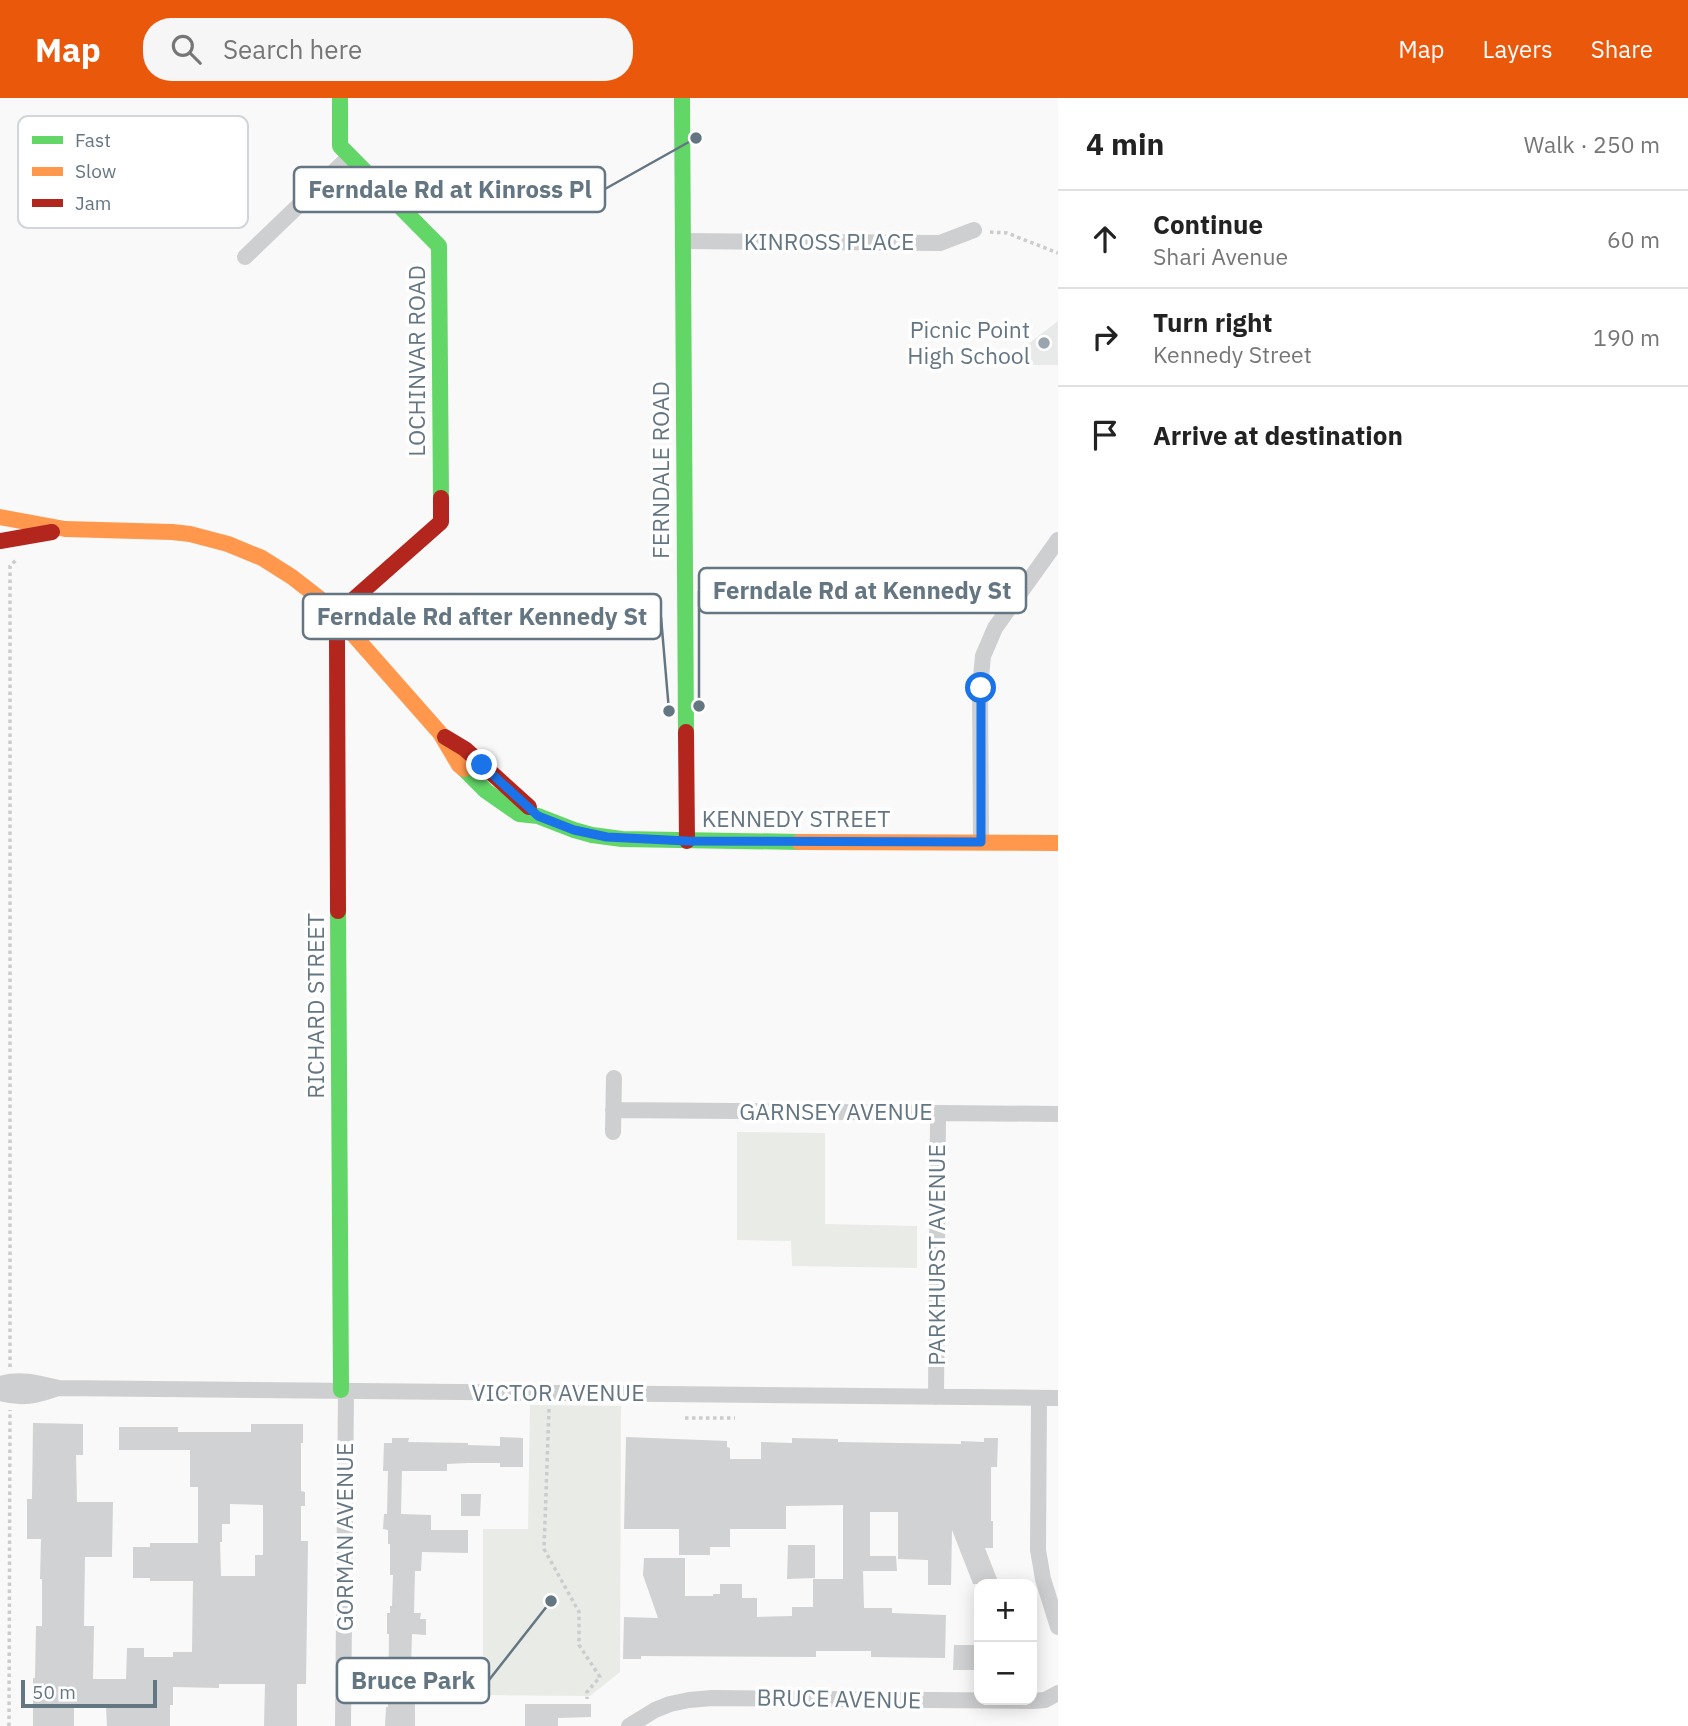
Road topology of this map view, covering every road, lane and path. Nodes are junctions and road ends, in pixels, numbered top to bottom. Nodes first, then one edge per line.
1 (340, 98) edge
2 (682, 98) edge
3 (350, 156) junction
4 (974, 230) joint
5 (682, 242) junction
6 (1058, 253) edge
7 (245, 257) dead end
8 (0, 519) edge
9 (65, 529) junction
10 (24, 537) junction
11 (0, 539) edge
12 (1057, 546) edge
13 (342, 622) junction
14 (687, 841) junction
15 (981, 842) junction
16 (1058, 843) edge
17 (614, 1078) dead end
18 (613, 1110) junction
19 (938, 1113) junction
20 (1058, 1114) edge
21 (613, 1132) dead end
22 (5, 1388) edge
23 (344, 1390) junction
24 (549, 1393) junction
25 (936, 1397) junction
26 (1039, 1398) junction
27 (1058, 1398) edge
28 (685, 1418) dead end
29 (735, 1418) dead end
30 (1058, 1627) edge
31 (1057, 1697) edge
32 (587, 1699) dead end
33 (9, 1726) edge
34 (344, 1726) edge
35 (629, 1726) edge

1 - 3 street, LOCHINVAR ROAD
2 - 5 street, FERNDALE ROAD
3 - 7 street
3 - 13 street, LOCHINVAR ROAD
4 - 5 street, KINROSS PLACE
4 - 6 path
5 - 14 street, FERNDALE ROAD
8 - 9 street, KENNEDY STREET
8 - 11 street
9 - 10 street, KENNEDY STREET
9 - 13 street, KENNEDY STREET
10 - 11 street, KENNEDY STREET
10 - 22 path
12 - 15 street
13 - 14 street, KENNEDY STREET
13 - 23 street, RICHARD STREET
14 - 15 street, KENNEDY STREET
15 - 16 street, KENNEDY STREET
17 - 18 street
18 - 19 street, GARNSEY AVENUE
18 - 21 street
19 - 20 street, GARNSEY AVENUE
19 - 25 street, PARKHURST AVENUE
22 - 23 street, VICTOR AVENUE
22 - 33 path
23 - 24 street, VICTOR AVENUE
23 - 34 street, GORMAN AVENUE
24 - 25 street, VICTOR AVENUE
24 - 32 path
25 - 26 street, VICTOR AVENUE
26 - 27 street, VICTOR AVENUE
26 - 30 street
28 - 29 path
31 - 35 street, BRUCE AVENUE

